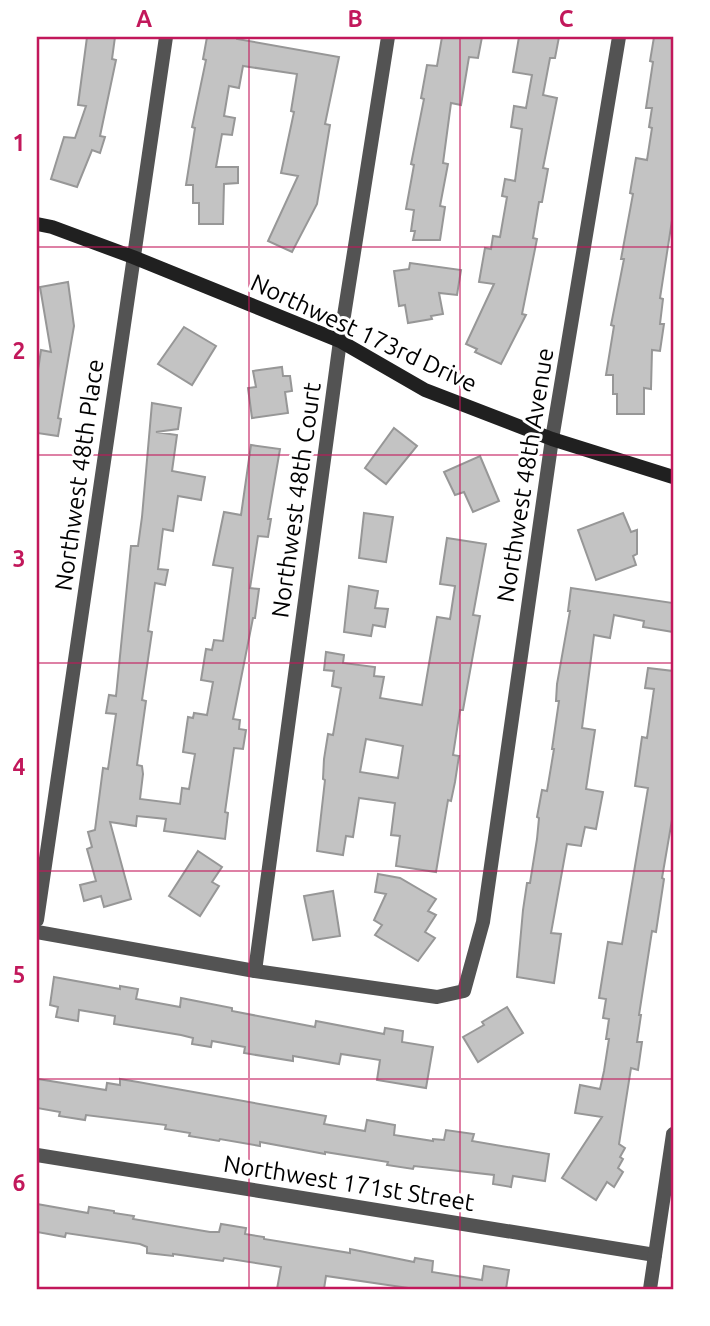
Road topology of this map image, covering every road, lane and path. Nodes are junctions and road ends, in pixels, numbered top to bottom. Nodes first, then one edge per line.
1 (166, 37) edge
2 (388, 37) edge
3 (619, 37) edge
4 (37, 224) edge
5 (133, 257) junction
6 (340, 341) junction
7 (552, 439) junction
8 (673, 477) edge
9 (37, 920) edge
10 (37, 932) edge
11 (255, 971) junction
12 (673, 1134) edge
13 (37, 1155) edge
14 (655, 1255) junction
15 (650, 1289) edge

1 - 5 street, Northwest 48th Place
2 - 6 street, Northwest 48th Court
3 - 7 street, Northwest 48th Avenue
4 - 5 street, Northwest 173rd Drive
5 - 6 street, Northwest 173rd Drive
5 - 9 street, Northwest 48th Place
6 - 7 street, Northwest 173rd Drive
6 - 11 street, Northwest 48th Court
7 - 8 street, Northwest 173rd Drive
7 - 11 street, Northwest 48th Avenue
10 - 11 street
12 - 14 street
13 - 14 street, Northwest 171st Street
14 - 15 street

